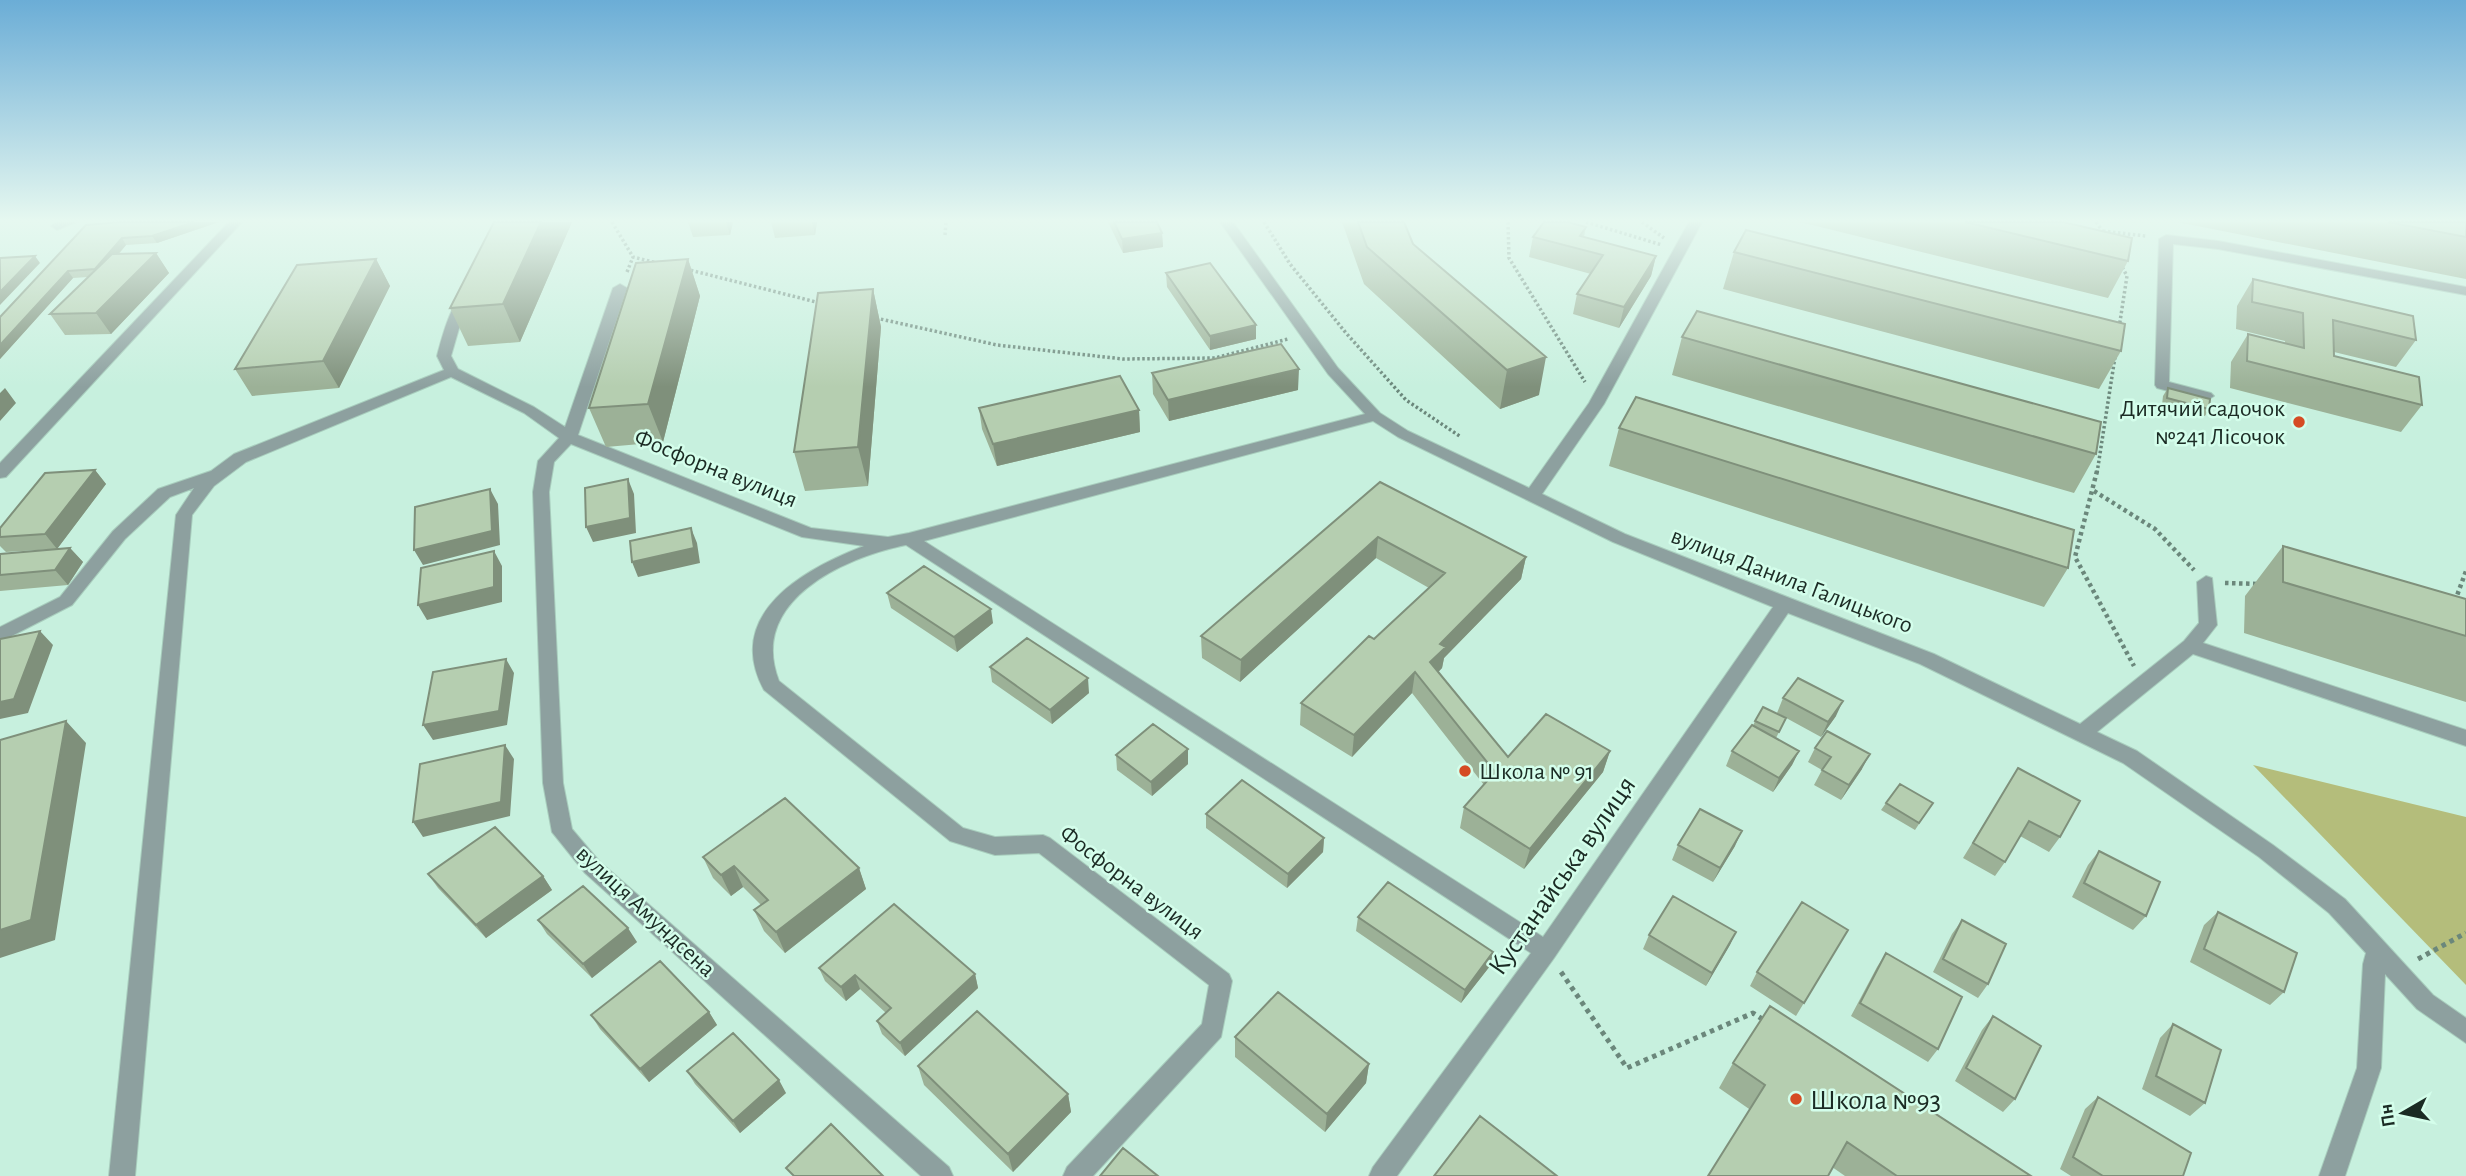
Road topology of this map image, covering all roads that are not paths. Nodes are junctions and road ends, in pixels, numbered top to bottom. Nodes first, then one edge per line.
1 (184, 277) edge
2 (1265, 277) edge
3 (1667, 277) edge
4 (2169, 277) edge
5 (2390, 277) edge
6 (474, 279) edge
7 (620, 288) dead end
8 (2466, 291) edge
9 (452, 372) junction
10 (2206, 396) edge
11 (1375, 416) junction
12 (569, 437) junction
13 (0, 473) edge
14 (213, 474) junction
15 (1532, 496) junction
16 (909, 539) junction
17 (888, 543) junction
18 (2206, 582) road end
19 (1784, 605) junction
20 (0, 635) edge
21 (2190, 646) junction
22 (2082, 733) junction
23 (2466, 738) edge
24 (2378, 949) junction
25 (1546, 951) junction
26 (2466, 1032) edge
27 (122, 1176) edge
28 (940, 1176) edge
29 (1076, 1176) edge
30 (1382, 1176) edge
31 (2332, 1176) edge

1 - 13 street
2 - 11 street, вулиця Данила Галицького
3 - 15 street
4 - 10 street
5 - 8 street
6 - 9 street
7 - 12 street
9 - 12 street, Фосфорна вулиця
9 - 14 street
11 - 15 street, вулиця Данила Галицького
11 - 16 street, Фосфорна вулиця
12 - 17 street, Фосфорна вулиця
12 - 28 street, вулиця Амундсена
14 - 20 street
14 - 27 street
15 - 19 street, вулиця Данила Галицького
16 - 17 street, Фосфорна вулиця
16 - 25 street
17 - 29 street, Фосфорна вулиця
18 - 21 street
19 - 22 street, вулиця Данила Галицького
19 - 25 street, Кустанайська вулиця
21 - 22 street
21 - 23 street
22 - 24 street, вулиця Данила Галицького
24 - 26 street, вулиця Данила Галицького
24 - 31 street
25 - 30 street, Кустанайська вулиця

